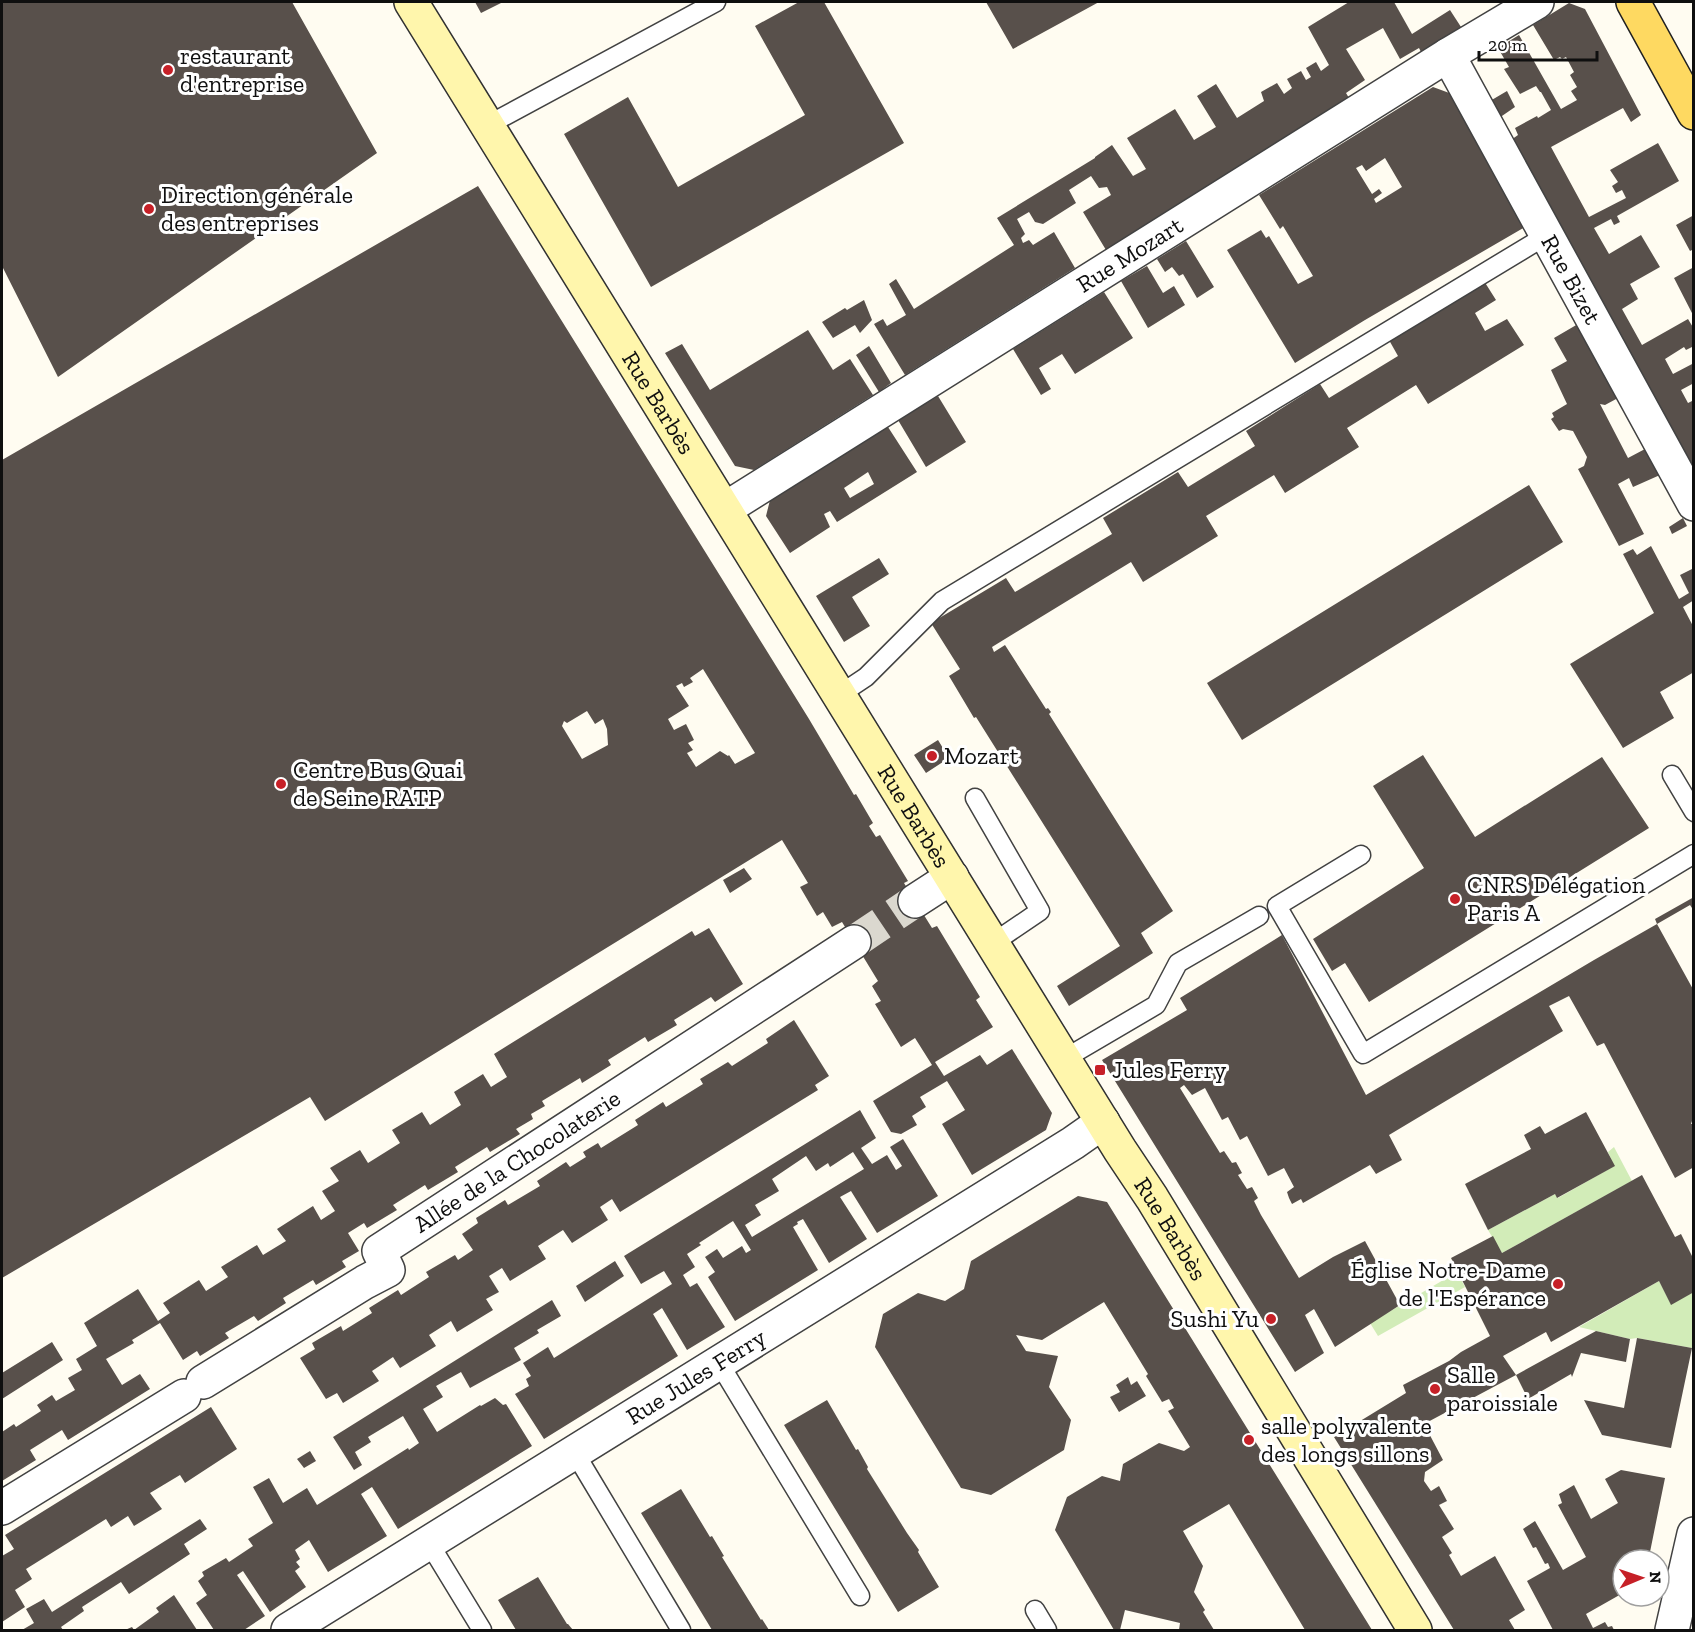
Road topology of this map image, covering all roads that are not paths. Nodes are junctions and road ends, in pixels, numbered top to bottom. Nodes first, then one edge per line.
1 (411, 2) edge
2 (716, 2) edge
3 (1538, 2) edge
4 (1633, 2) edge
5 (1448, 55) junction
6 (1694, 113) edge
7 (488, 125) junction
8 (1547, 235) junction
9 (1694, 504) edge
10 (725, 510) junction
11 (839, 695) junction
12 (1672, 775) dead end
13 (975, 798) dead end
14 (1694, 812) edge
15 (1694, 854) edge
16 (1361, 855) dead end
17 (952, 877) junction
18 (915, 901) tunnel mouth
19 (1259, 916) dead end
20 (854, 942) tunnel mouth
21 (993, 943) junction
22 (1064, 1059) junction
23 (1103, 1122) junction
24 (719, 1364) junction
25 (575, 1453) junction
26 (2, 1508) edge
27 (1694, 1534) edge
28 (429, 1543) junction
29 (860, 1596) dead end
30 (1035, 1610) dead end
31 (1674, 1628) edge
32 (288, 1630) edge
33 (482, 1630) edge
34 (681, 1630) edge
35 (1047, 1630) edge
36 (1415, 1630) edge

1 - 7 main road, Rue Barbès
2 - 7 lane
3 - 5 street, Rue Mozart
4 - 6 main road
5 - 8 street, Rue Bizet
5 - 10 street, Rue Mozart
7 - 10 main road, Rue Barbès
8 - 9 street, Rue Bizet
8 - 11 lane
10 - 11 main road, Rue Barbès
11 - 17 main road, Rue Barbès
12 - 14 lane
13 - 21 lane
15 - 16 lane
17 - 18 street
17 - 21 main road, Rue Barbès
19 - 22 lane
20 - 26 street, Allée de la Chocolaterie
21 - 22 main road, Rue Barbès
22 - 23 main road, Rue Barbès
23 - 24 street, Rue Jules Ferry
23 - 36 main road, Rue Barbès
24 - 25 street, Rue Jules Ferry
24 - 29 lane
25 - 28 street, Rue Jules Ferry
25 - 34 lane
27 - 31 street
28 - 32 street, Rue Jules Ferry
28 - 33 lane
30 - 35 lane

